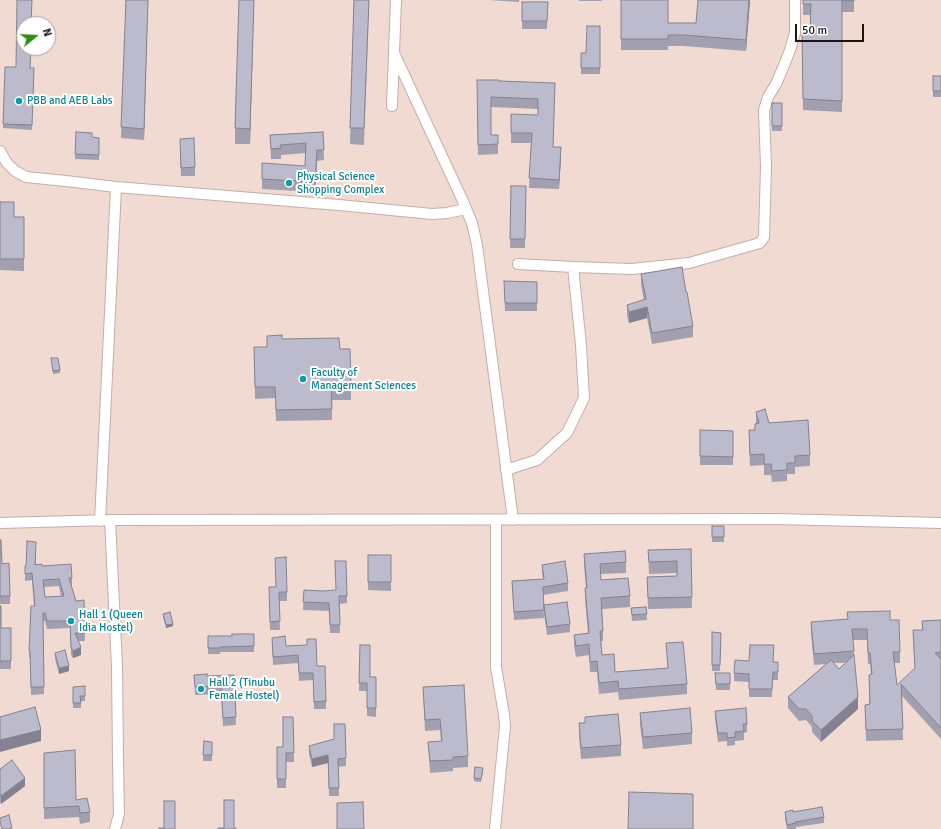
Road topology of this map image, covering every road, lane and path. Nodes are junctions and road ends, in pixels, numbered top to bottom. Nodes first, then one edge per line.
1 (396, 0) edge
2 (795, 0) edge
3 (394, 53) junction
4 (392, 106) dead end
5 (0, 151) edge
6 (116, 187) junction
7 (466, 209) junction
8 (518, 264) dead end
9 (573, 267) junction
10 (506, 470) junction
11 (105, 520) junction
12 (496, 520) junction
13 (513, 520) junction
14 (941, 522) edge
15 (0, 523) edge
16 (115, 829) edge
17 (495, 829) edge

1 - 3 street
2 - 9 street
3 - 4 street
3 - 7 street
5 - 6 street
6 - 7 street
6 - 11 street
7 - 10 street
8 - 9 street
9 - 10 street
10 - 13 street
11 - 12 street
11 - 15 street
11 - 16 street
12 - 13 street
12 - 17 street
13 - 14 street

